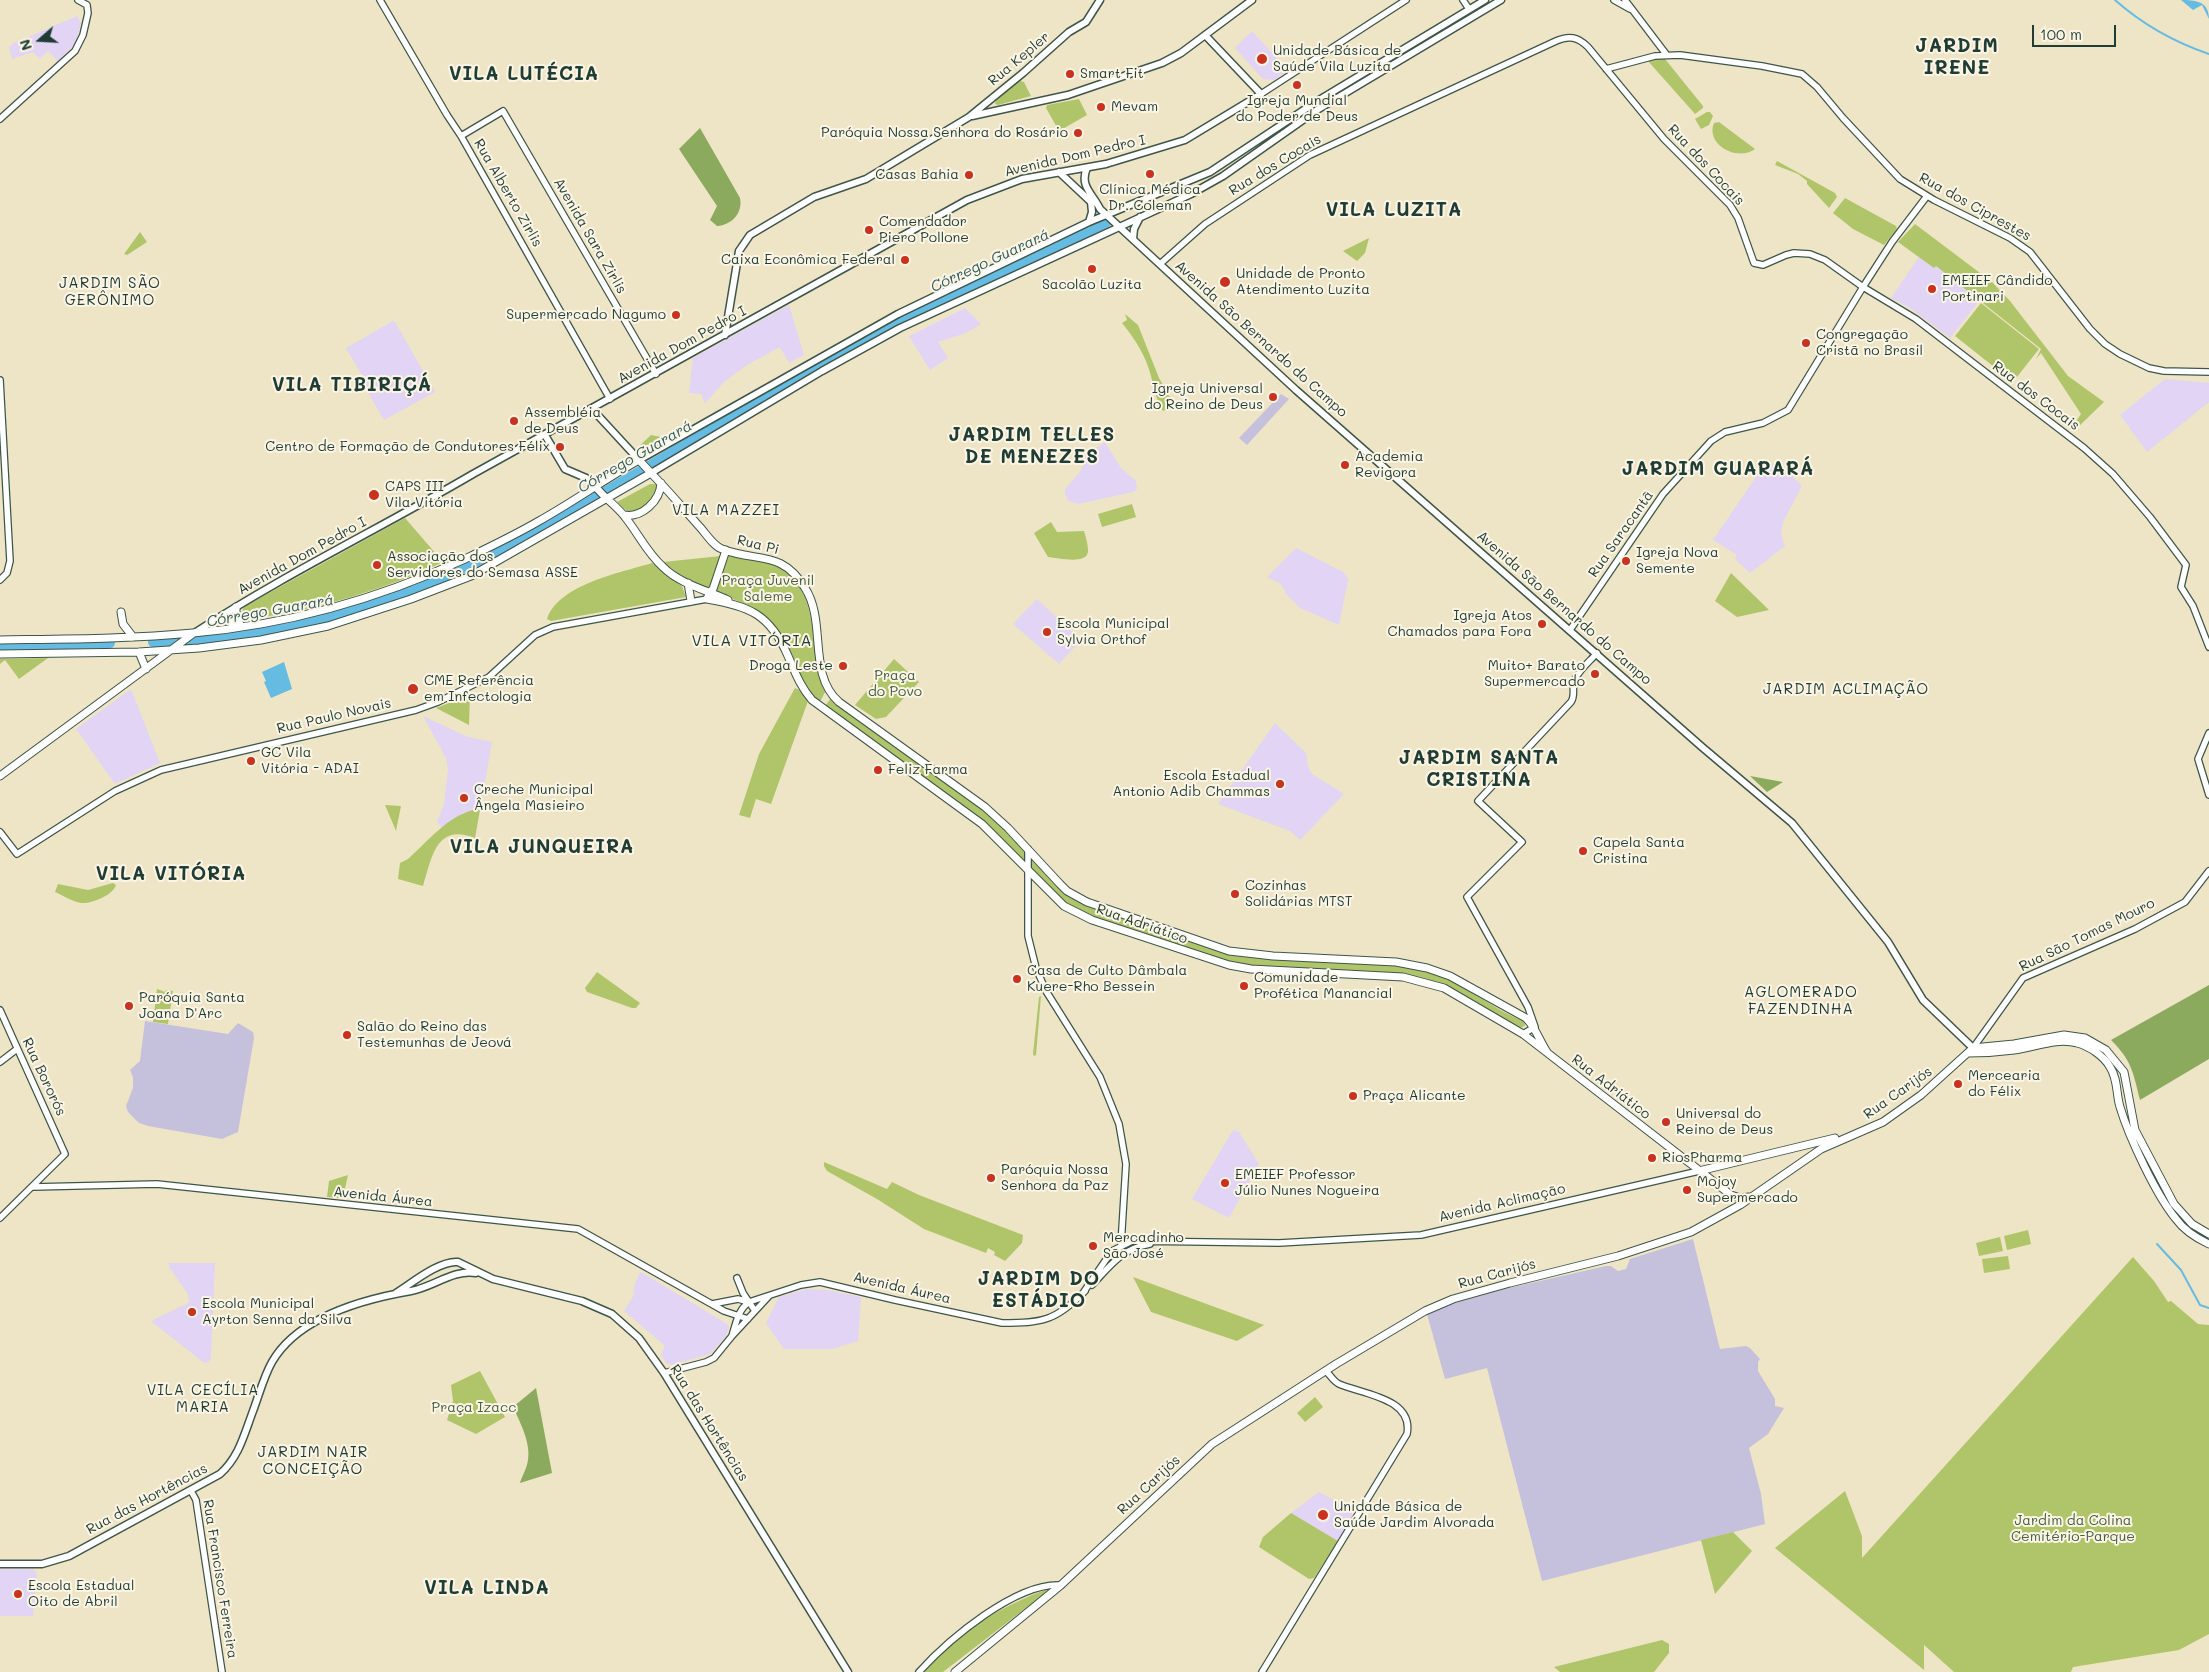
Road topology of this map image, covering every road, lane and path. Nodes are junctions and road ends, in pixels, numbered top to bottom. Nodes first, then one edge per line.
1 (78, 0) edge
2 (380, 0) edge
3 (1100, 0) edge
4 (1252, 0) edge
5 (1406, 0) edge
6 (1463, 0) edge
7 (1485, 0) edge
8 (1501, 0) edge
9 (1614, 0) edge
10 (1625, 0) edge
11 (1469, 10) junction
12 (1632, 10) junction
13 (1205, 35) junction
14 (1666, 54) junction
15 (1606, 69) junction
16 (1261, 94) junction
17 (969, 117) junction
18 (0, 119) edge
19 (461, 136) junction
20 (1086, 168) junction
21 (1059, 172) junction
22 (1927, 196) junction
23 (1152, 197) junction
24 (1149, 212) junction
25 (1106, 214) junction
26 (1140, 216) junction
27 (1089, 222) junction
28 (1119, 226) junction
29 (1133, 239) junction
30 (1160, 264) junction
31 (1862, 287) junction
32 (725, 335) junction
33 (2209, 372) edge
34 (656, 374) junction
35 (0, 380) edge
36 (610, 399) junction
37 (592, 409) junction
38 (544, 434) junction
39 (645, 466) junction
40 (661, 483) junction
41 (600, 493) junction
42 (624, 515) junction
43 (726, 550) junction
44 (784, 565) joint
45 (0, 580) edge
46 (688, 583) junction
47 (708, 596) junction
48 (691, 601) junction
49 (236, 607) junction
50 (121, 612) dead end
51 (219, 618) junction
52 (241, 626) junction
53 (1570, 630) junction
54 (192, 635) junction
55 (133, 637) junction
56 (0, 640) edge
57 (2209, 647) edge
58 (172, 650) junction
59 (140, 652) junction
60 (1596, 653) junction
61 (0, 654) edge
62 (146, 669) junction
63 (830, 692) junction
64 (820, 706) junction
65 (2209, 733) edge
66 (0, 776) edge
67 (964, 790) junction
68 (2209, 795) edge
69 (956, 805) junction
70 (985, 807) junction
71 (972, 816) junction
72 (0, 832) edge
73 (1028, 849) junction
74 (1027, 870) junction
75 (2209, 871) edge
76 (1523, 999) junction
77 (0, 1010) edge
78 (1526, 1018) junction
79 (1529, 1030) junction
80 (17, 1049) junction
81 (1971, 1051) junction
82 (1547, 1052) junction
83 (0, 1062) edge
84 (1847, 1136) junction
85 (1790, 1148) junction
86 (1797, 1164) junction
87 (1700, 1170) junction
88 (33, 1186) junction
89 (1731, 1196) junction
90 (1752, 1196) junction
91 (1725, 1214) junction
92 (0, 1218) edge
93 (2209, 1234) edge
94 (1157, 1242) junction
95 (2209, 1244) edge
96 (1121, 1245) junction
97 (1122, 1254) joint
98 (480, 1273) junction
99 (738, 1278) dead end
100 (396, 1293) junction
101 (1083, 1293) junction
102 (769, 1296) junction
103 (749, 1302) junction
104 (712, 1304) junction
105 (755, 1311) junction
106 (738, 1314) junction
107 (748, 1319) junction
108 (732, 1336) junction
109 (1326, 1370) junction
110 (664, 1373) junction
111 (191, 1490) junction
112 (0, 1564) edge
113 (1061, 1586) junction
114 (222, 1672) edge
115 (848, 1672) edge
116 (919, 1672) edge
117 (955, 1672) edge
118 (1262, 1672) edge

1 - 18 street
2 - 19 street, Rua Alberto Zirlis
3 - 17 main road, Rua Kepler
4 - 13 main road
5 - 16 street, Avenida Dom Pedro I
6 - 11 street
7 - 11 main road
8 - 24 main road
9 - 12 street
10 - 12 street
11 - 23 main road
12 - 14 street
13 - 16 main road
13 - 17 main road
14 - 15 street
14 - 22 street, Rua dos Ciprestes
15 - 30 street, Rua dos Cocais
15 - 31 street, Rua dos Cocais
16 - 20 main road, Avenida Dom Pedro I
17 - 32 main road
19 - 34 street, Avenida Sara Zirlis
19 - 36 street, Rua Alberto Zirlis
20 - 21 main road, Avenida Dom Pedro I
20 - 25 main road, Avenida São Bernardo do Campo
21 - 27 main road
21 - 32 main road, Avenida Dom Pedro I
22 - 31 street, Rua Saracantã
22 - 33 street, Rua dos Ciprestes
23 - 24 main road
23 - 25 main road
24 - 26 main road
25 - 27 main road
25 - 28 main road, Avenida São Bernardo do Campo
26 - 28 main road
26 - 29 main road
27 - 39 main road
28 - 29 main road, Avenida São Bernardo do Campo
28 - 39 main road
29 - 30 main road, Avenida São Bernardo do Campo
30 - 53 main road, Avenida São Bernardo do Campo
31 - 53 street, Rua Saracantã
31 - 57 street, Rua dos Cocais
32 - 34 main road, Avenida Dom Pedro I
34 - 36 main road, Avenida Dom Pedro I
35 - 45 street
36 - 37 main road, Avenida Dom Pedro I
37 - 38 main road, Avenida Dom Pedro I
37 - 39 main road
38 - 41 main road
38 - 49 main road, Avenida Dom Pedro I
39 - 40 main road
39 - 41 main road
39 - 41 main road
40 - 42 main road
40 - 43 main road
41 - 42 main road
41 - 52 main road
41 - 58 main road
42 - 46 main road
43 - 44 main road, Rua Pi
43 - 47 main road
44 - 63 main road, Rua Adriático
46 - 47 main road
46 - 48 main road
47 - 48 street, Rua Paulo Novais
47 - 64 main road, Rua Adriático
48 - 72 street, Rua Paulo Novais
49 - 51 main road, Avenida Dom Pedro I
49 - 52 main road
50 - 55 main road
51 - 52 main road
51 - 54 main road, Avenida Dom Pedro I
52 - 54 main road
53 - 60 main road, Avenida São Bernardo do Campo
54 - 55 main road
54 - 58 main road, Avenida Dom Pedro I
55 - 56 main road
58 - 59 main road
58 - 62 main road, Avenida Dom Pedro I
59 - 61 main road
59 - 62 main road
60 - 76 street
60 - 81 main road, Avenida São Bernardo do Campo
62 - 66 main road, Avenida Dom Pedro I
63 - 64 main road
63 - 67 main road, Rua Adriático
64 - 69 main road, Rua Adriático
65 - 68 street
67 - 69 main road
67 - 70 main road, Rua Adriático
69 - 71 main road, Rua Adriático
70 - 71 main road
70 - 73 main road, Rua Adriático
71 - 74 main road, Rua Adriático
73 - 74 street
73 - 78 main road, Rua Adriático
74 - 79 main road, Rua Adriático
74 - 96 street
75 - 81 street, Rua São Tomas Mouro
76 - 78 street
76 - 79 street
77 - 80 street, Rua Bororós
78 - 79 main road, Rua Adriático
79 - 82 main road, Rua Adriático
79 - 82 main road, Rua Adriático
80 - 83 street
80 - 88 street, Rua Bororós
81 - 84 main road, Rua Carijós
81 - 93 main road
81 - 95 main road
82 - 87 main road, Rua Adriático
84 - 85 main road, Avenida Aclimação
84 - 86 main road, Rua Carijós
85 - 86 main road
85 - 87 main road, Avenida Aclimação
86 - 90 main road, Rua Carijós
87 - 89 main road, Rua Adriático
87 - 94 street, Avenida Aclimação
88 - 92 street
88 - 104 street, Avenida Áurea
89 - 90 main road
89 - 91 main road
90 - 91 main road, Rua Carijós
91 - 109 main road, Rua Carijós
94 - 96 street, Avenida Aclimação
94 - 97 street, Avenida Aclimação
96 - 101 street, Avenida Áurea
97 - 101 street, Avenida Áurea
98 - 100 main road, Rua das Hortências
98 - 100 main road, Rua das Hortências
98 - 110 main road, Rua das Hortências
99 - 103 street
100 - 111 main road, Rua das Hortências
101 - 102 street, Avenida Áurea
102 - 103 street, Avenida Áurea
102 - 105 street, Avenida Áurea
103 - 104 street, Avenida Áurea
103 - 105 street
103 - 106 street
104 - 106 street, Avenida Áurea
105 - 107 street, Avenida Áurea
106 - 107 street, Avenida Áurea
106 - 108 street
107 - 108 street
108 - 110 street
109 - 113 main road, Rua Carijós
109 - 118 street
110 - 115 main road, Rua das Hortências
111 - 112 main road, Rua das Hortências
111 - 114 street, Rua Francisco Ferreira
113 - 116 street
113 - 117 main road, Rua Carijós

